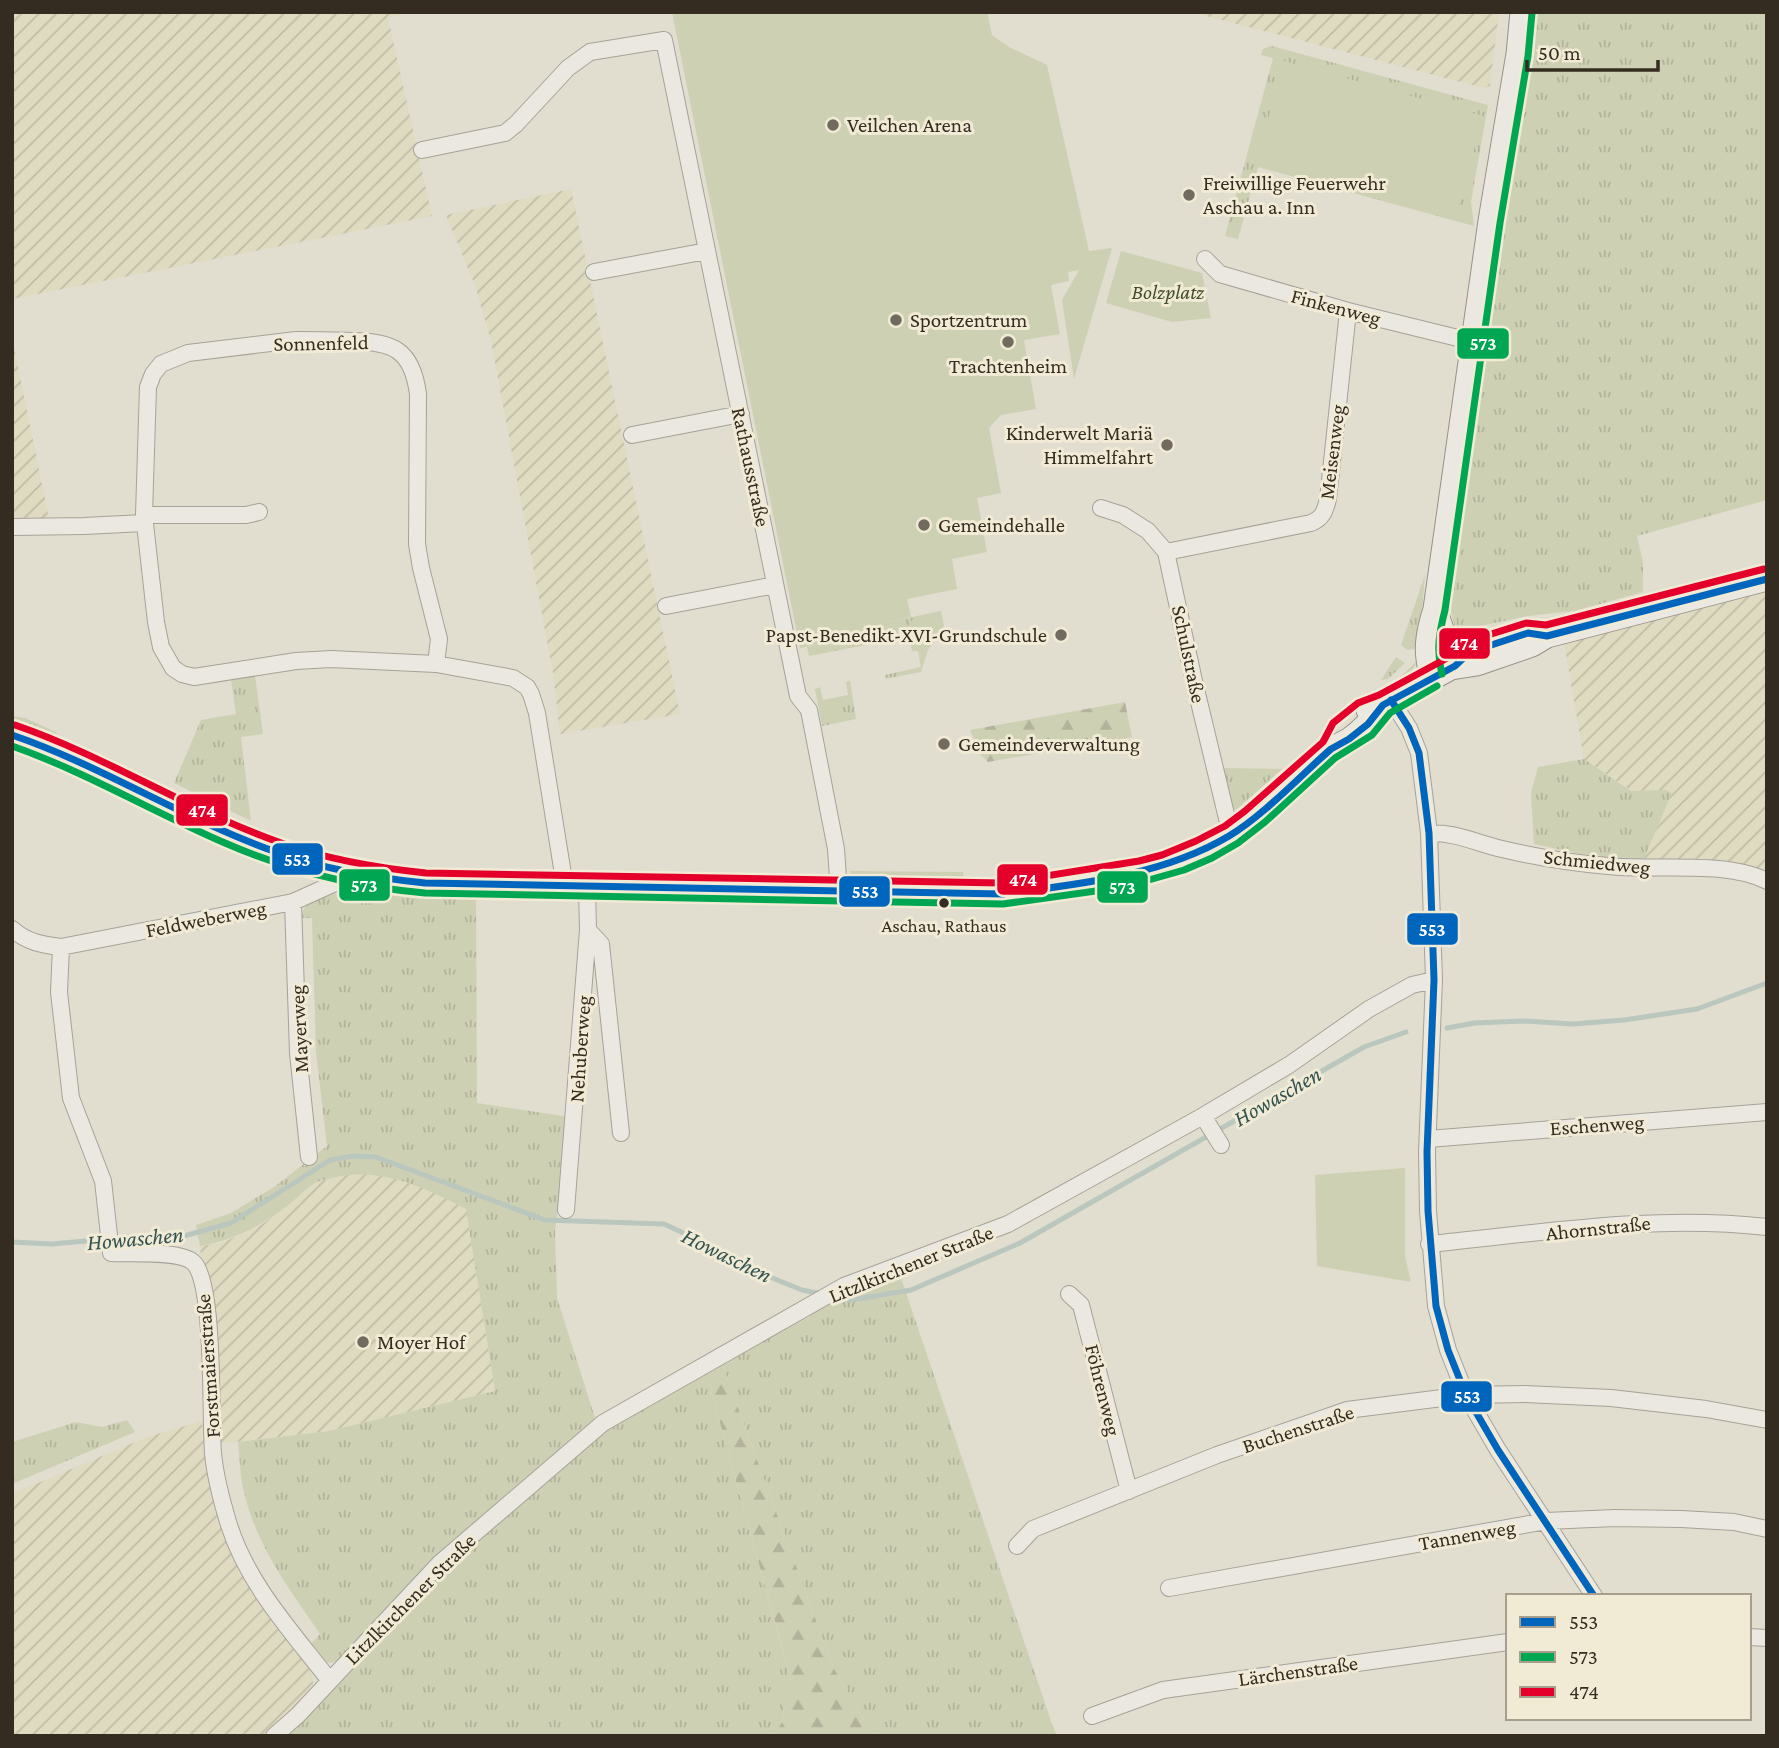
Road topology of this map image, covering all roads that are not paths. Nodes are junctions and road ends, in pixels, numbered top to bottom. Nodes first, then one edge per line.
1 (1521, 12) edge
2 (422, 150) dead end
3 (707, 251) junction
4 (1205, 259) dead end
5 (594, 272) dead end
6 (1348, 311) junction
7 (1474, 341) junction
8 (741, 414) junction
9 (632, 435) dead end
10 (1101, 508) dead end
11 (259, 512) dead end
12 (144, 519) junction
13 (12, 527) edge
14 (1166, 551) junction
15 (1767, 579) edge
16 (775, 585) junction
17 (666, 606) dead end
18 (436, 664) junction
19 (1446, 670) junction
20 (1387, 702) junction
21 (12, 735) edge
22 (1429, 833) junction
23 (1231, 835) junction
24 (341, 872) junction
25 (1767, 881) edge
26 (563, 886) junction
27 (587, 887) junction
28 (839, 892) junction
29 (293, 902) junction
30 (12, 929) edge
31 (588, 930) junction
32 (61, 947) junction
33 (1434, 980) junction
34 (1767, 1112) edge
35 (1206, 1121) junction
36 (621, 1133) dead end
37 (1428, 1139) junction
38 (1221, 1145) dead end
39 (309, 1157) dead end
40 (566, 1210) dead end
41 (1767, 1227) edge
42 (1429, 1244) junction
43 (1069, 1294) dead end
44 (1466, 1395) junction
45 (1767, 1420) edge
46 (1129, 1491) junction
47 (1546, 1521) junction
48 (1767, 1529) edge
49 (1017, 1546) dead end
50 (1169, 1588) dead end
51 (1593, 1594) edge
52 (1506, 1642) edge
53 (330, 1681) junction
54 (1092, 1716) dead end
55 (274, 1736) edge

1 - 7 main road
2 - 3 street, Rathausstraße
3 - 5 street
3 - 8 street, Rathausstraße
4 - 6 street, Finkenweg
6 - 7 street, Finkenweg
6 - 14 street, Meisenweg
7 - 19 main road
8 - 9 street
8 - 16 street, Rathausstraße
10 - 14 street
11 - 12 street
12 - 13 street
12 - 18 street, Sonnenfeld
12 - 18 street, Sonnenfeld
14 - 23 street, Schulstraße
15 - 19 main road
16 - 17 street
16 - 28 street, Rathausstraße
18 - 26 street, Sonnenfeld
19 - 20 main road
20 - 22 street
20 - 23 main road
21 - 24 main road
22 - 25 street, Schmiedweg
22 - 33 street
23 - 28 main road
24 - 26 main road
24 - 29 street, Feldweberweg
26 - 27 main road
27 - 28 main road
27 - 31 street, Nehuberweg
29 - 32 street, Feldweberweg
29 - 39 street, Mayerweg
30 - 32 street
31 - 36 street
31 - 40 street, Nehuberweg
32 - 53 street, Forstmaierstraße
33 - 35 street, Litzlkirchener Straße
33 - 37 street
34 - 37 street, Eschenweg
35 - 38 street
35 - 53 street, Litzlkirchener Straße
37 - 42 street
41 - 42 street, Ahornstraße
42 - 44 street
43 - 46 street, Föhrenweg
44 - 45 street, Buchenstraße
44 - 46 street, Buchenstraße
44 - 47 street
46 - 49 street, Buchenstraße
47 - 48 street, Tannenweg
47 - 50 street, Tannenweg
47 - 51 street
52 - 54 street, Lärchenstraße
53 - 55 street, Litzlkirchener Straße

